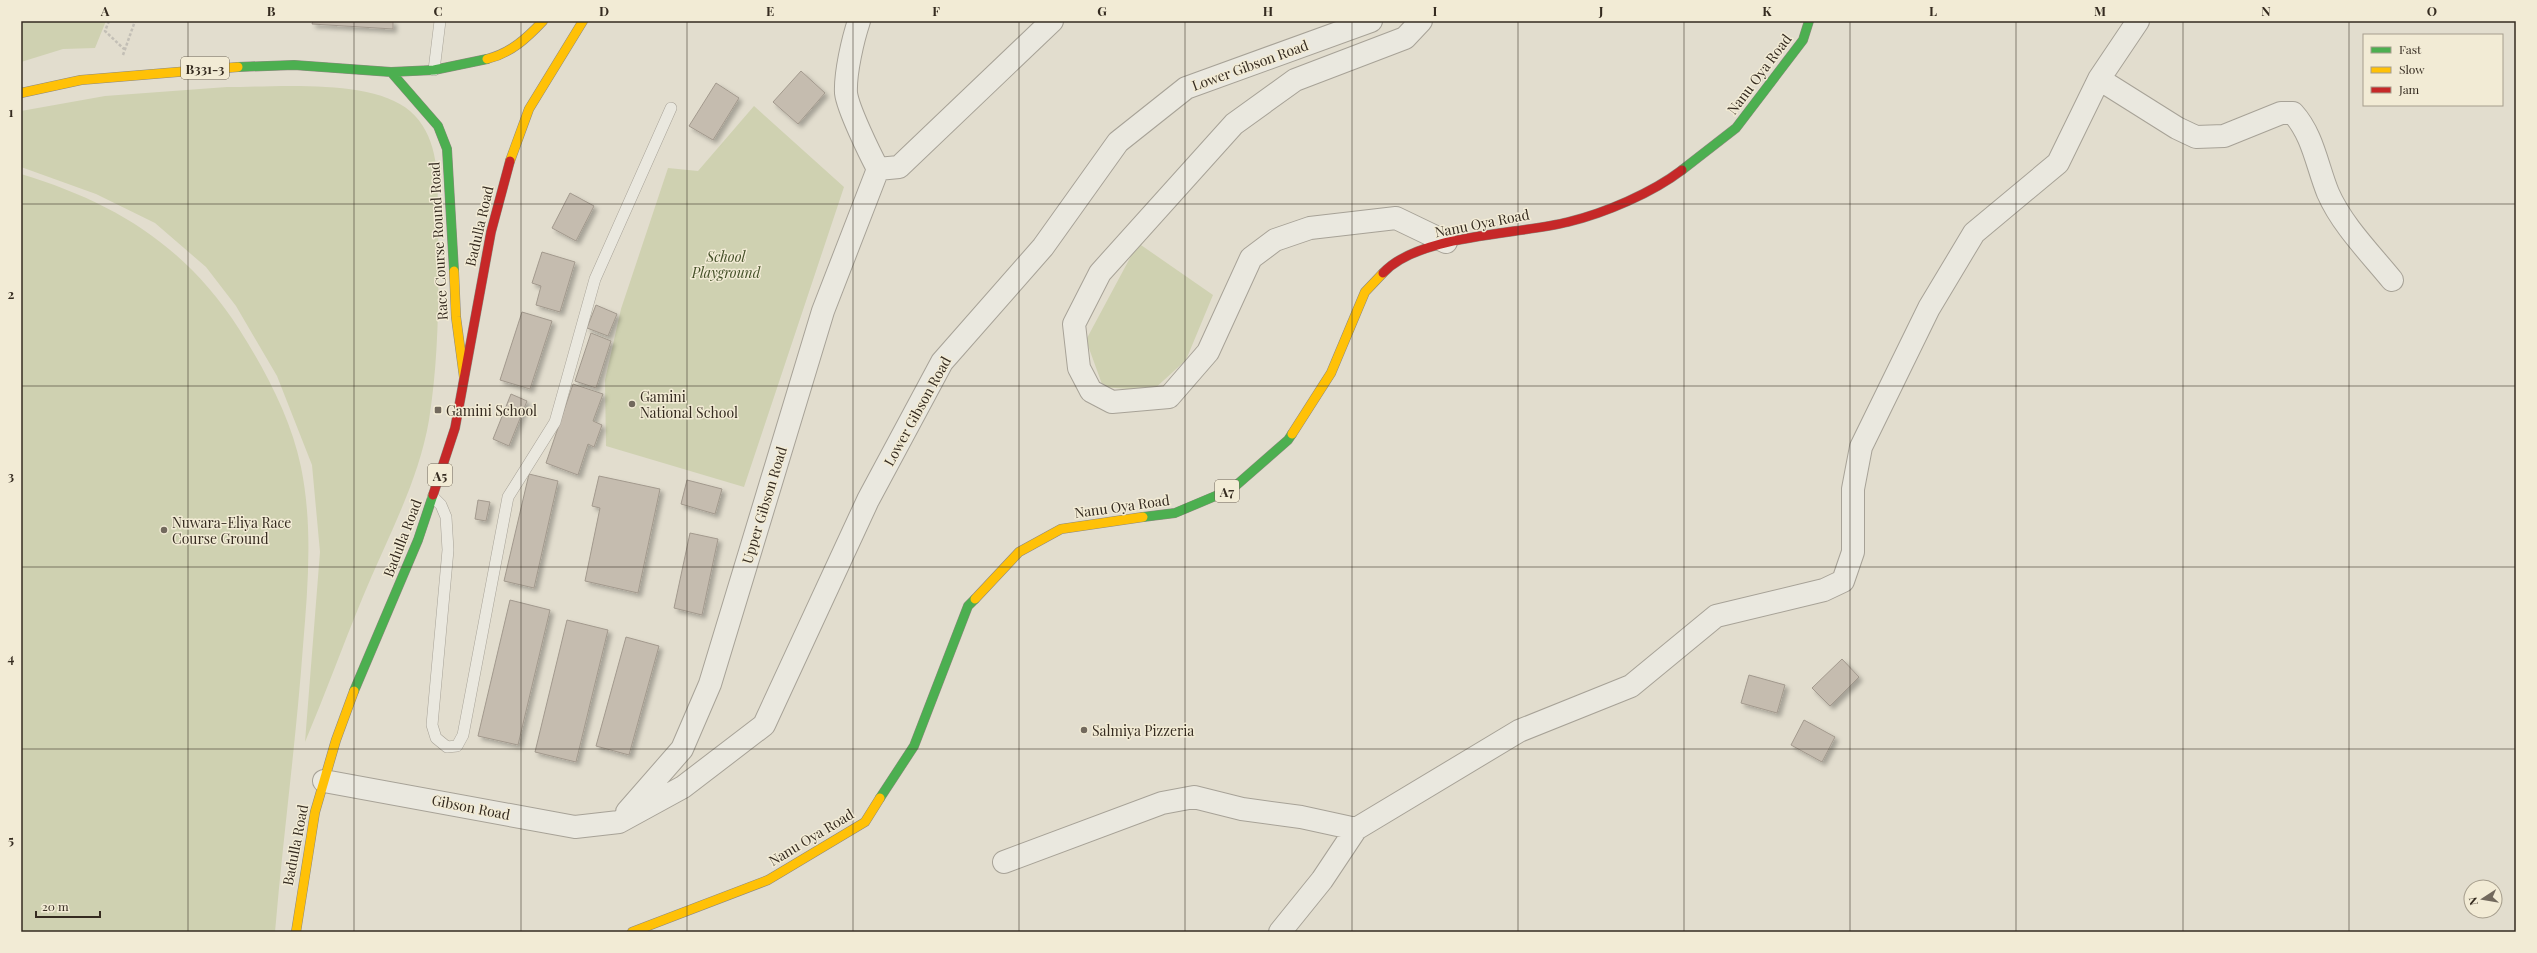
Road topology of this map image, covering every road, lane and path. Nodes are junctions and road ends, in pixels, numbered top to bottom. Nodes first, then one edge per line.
1 (109, 21) edge
2 (135, 21) edge
3 (440, 21) edge
4 (543, 21) edge
5 (583, 21) edge
6 (859, 21) edge
7 (1052, 21) edge
8 (1371, 21) edge
9 (1421, 21) edge
10 (1809, 21) edge
11 (2138, 21) edge
12 (124, 49) junction
13 (434, 70) junction
14 (391, 72) junction
15 (121, 75) junction
16 (2100, 78) junction
17 (21, 93) edge
18 (671, 108) dead end
19 (878, 169) junction
20 (1446, 242) junction
21 (2392, 280) dead end
22 (464, 378) junction
23 (433, 497) junction
24 (324, 781) junction
25 (619, 822) junction
26 (1356, 829) junction
27 (1004, 862) dead end
28 (296, 932) edge
29 (632, 932) edge
30 (1280, 932) edge

1 - 12 path
2 - 12 path
3 - 13 lane
4 - 13 main road, B331-3
5 - 22 main road, Badulla Road / A5
6 - 19 street
7 - 19 street
8 - 25 street, Lower Gibson Road
9 - 20 street
10 - 20 main road, Nanu Oya Road / A7
11 - 16 street
12 - 15 path
13 - 14 main road, B331-3
14 - 15 main road, B331-3
14 - 22 main road, Race Course Round Road
15 - 17 main road, B331-3
16 - 21 street
16 - 26 street
18 - 23 lane
19 - 25 street, Upper Gibson Road
20 - 29 main road, Nanu Oya Road / A7
22 - 23 main road, Badulla Road / A5
23 - 24 main road, Badulla Road / A5
24 - 25 street, Gibson Road
24 - 28 main road, Badulla Road / A5
26 - 27 street
26 - 30 street

